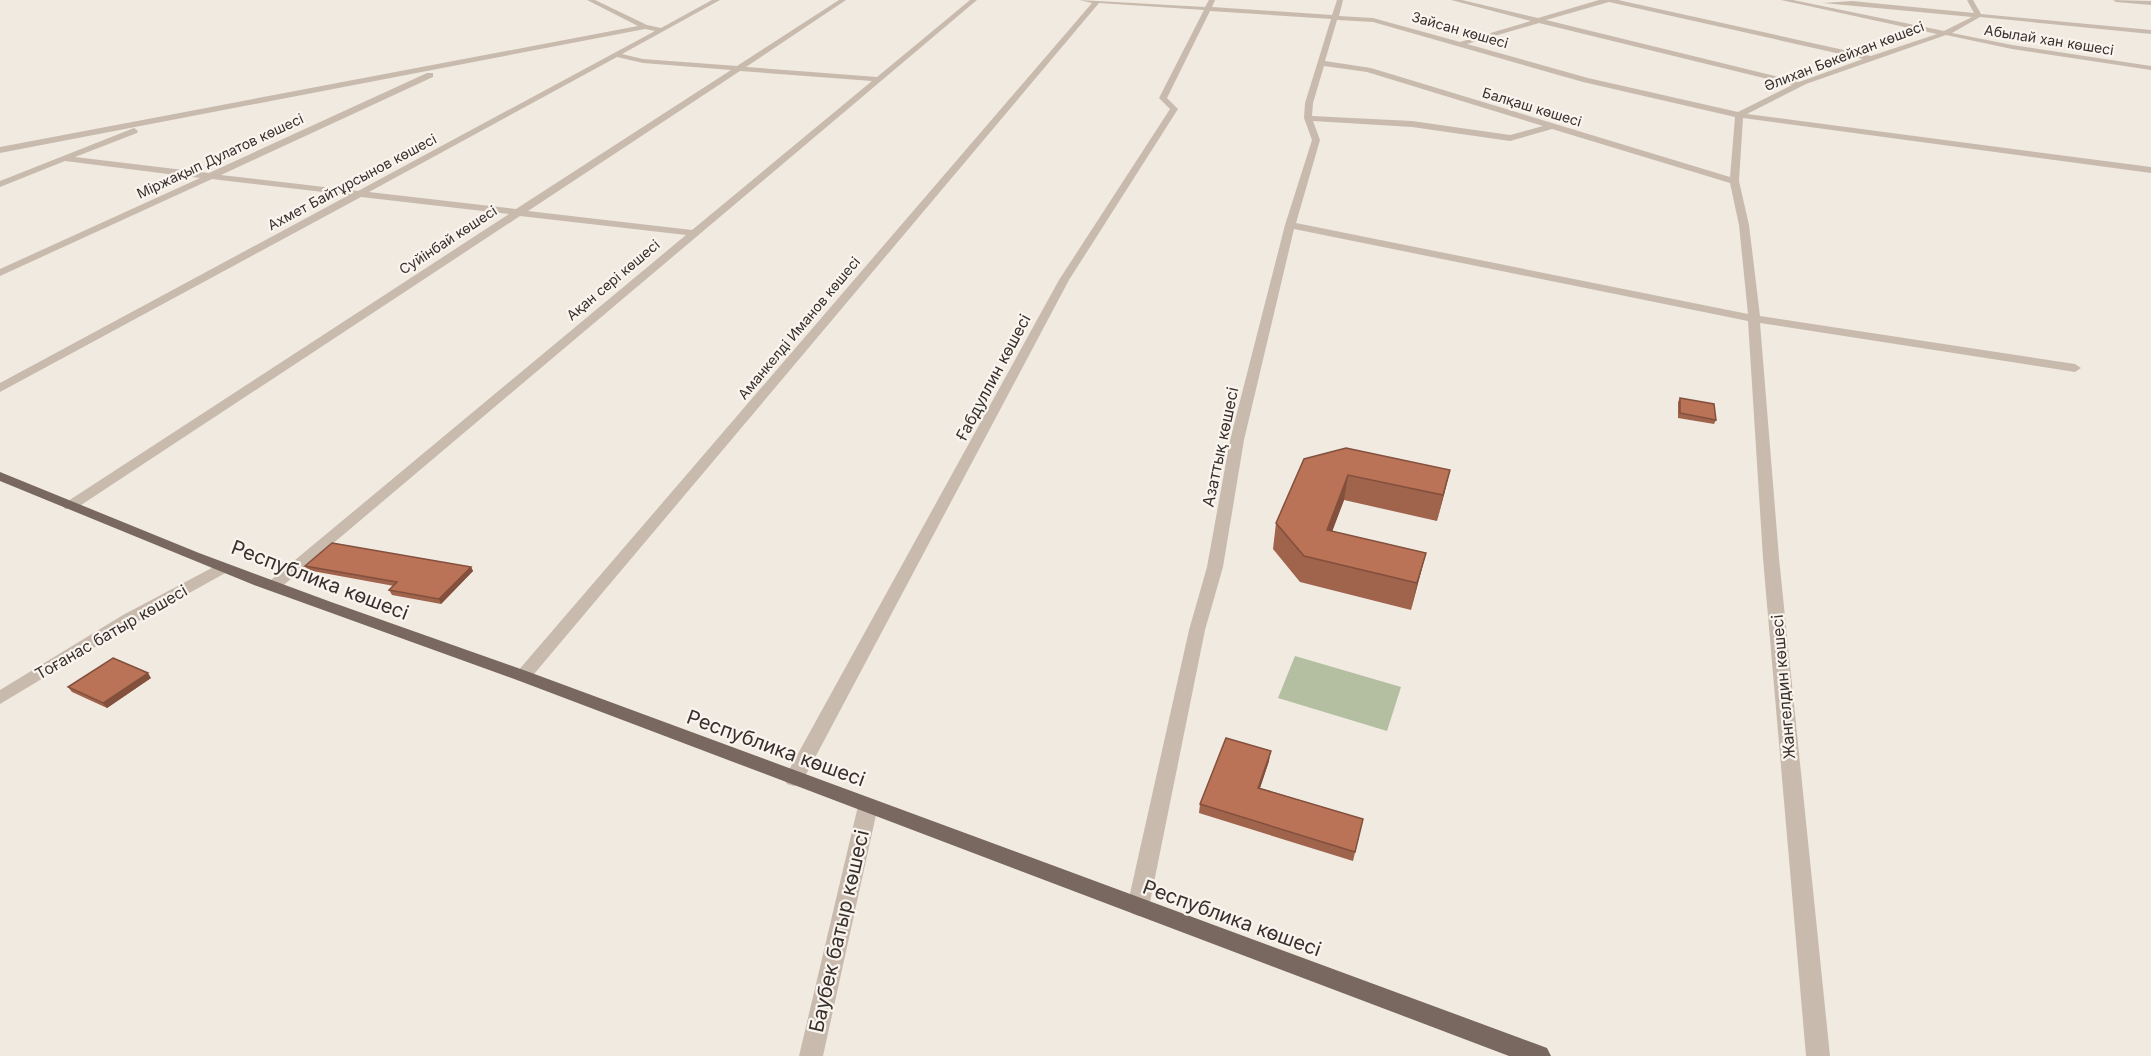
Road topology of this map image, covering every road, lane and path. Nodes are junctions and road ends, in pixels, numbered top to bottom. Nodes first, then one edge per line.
1 (590, 0) edge
2 (717, 0) edge
3 (843, 0) edge
4 (974, 0) edge
5 (1082, 0) edge
6 (1340, 0) edge
7 (1454, 0) edge
8 (1608, 0) edge
9 (1784, 0) edge
10 (1970, 0) edge
11 (2116, 0) edge
12 (1097, 1) edge
13 (2151, 3) edge
14 (1210, 4) edge
15 (1811, 6) junction
16 (1979, 15) junction
17 (1335, 17) junction
18 (1539, 21) junction
19 (645, 27) junction
20 (662, 30) junction
21 (2151, 32) edge
22 (1943, 34) junction
23 (1461, 44) junction
24 (616, 54) junction
25 (1873, 59) junction
26 (1322, 63) junction
27 (452, 65) junction
28 (737, 68) junction
29 (2151, 68) edge
30 (877, 80) junction
31 (1803, 85) junction
32 (1739, 115) junction
33 (165, 118) junction
34 (1308, 118) junction
35 (1549, 126) junction
36 (0, 150) edge
37 (66, 159) junction
38 (2151, 171) edge
39 (207, 176) junction
40 (1734, 182) junction
41 (0, 184) edge
42 (361, 193) junction
43 (514, 214) junction
44 (1290, 225) junction
45 (692, 233) junction
46 (0, 273) edge
47 (1755, 319) junction
48 (2075, 368) dead end
49 (0, 388) edge
50 (0, 476) edge
51 (70, 506) junction
52 (223, 567) junction
53 (273, 585) junction
54 (523, 676) junction
55 (0, 698) edge
56 (794, 779) junction
57 (868, 806) junction
58 (1138, 907) junction
59 (811, 1056) edge
60 (1539, 1056) edge
61 (1818, 1056) edge

1 - 19 street
2 - 20 street, Ахмет Байтұрсынов көшесі
3 - 28 street, Суйінбай көшесі
4 - 30 street, Ақан сері көшесі
5 - 12 street, Зайсан көшесі
6 - 17 street, Азаттық көшесі
7 - 18 street
8 - 18 street
8 - 25 street
9 - 15 street, Әлихан Бөкейхан көшесі
10 - 16 street
11 - 13 street
12 - 14 street, Зайсан көшесі
12 - 54 street, Аманкелді Иманов көшесі
14 - 17 street, Зайсан көшесі
14 - 56 street, Ғабдуллин көшесі
15 - 16 street
15 - 22 street, Әлихан Бөкейхан көшесі
16 - 21 street
16 - 22 street
17 - 23 street, Зайсан көшесі
17 - 26 street, Азаттық көшесі
18 - 23 street
18 - 31 street
19 - 20 street
19 - 27 street
20 - 24 street, Ахмет Байтұрсынов көшесі
22 - 25 street, Әлихан Бөкейхан көшесі
22 - 29 street, Абылай хан көшесі
23 - 32 street, Зайсан көшесі
24 - 28 street
24 - 42 street, Ахмет Байтұрсынов көшесі
25 - 31 street, Әлихан Бөкейхан көшесі
26 - 34 street, Азаттық көшесі
26 - 35 street, Балқаш көшесі
27 - 33 street
27 - 39 street, Міржақып Дулатов көшесі
28 - 30 street
28 - 43 street, Суйінбай көшесі
30 - 45 street, Ақан сері көшесі
31 - 32 street, Әлихан Бөкейхан көшесі
32 - 38 street, Зайсан көшесі
32 - 40 street, Жангелдин көшесі
33 - 36 street
33 - 37 street
34 - 35 street
34 - 44 street, Азаттық көшесі
35 - 40 street, Балқаш көшесі
37 - 39 street
37 - 41 street
39 - 42 street
39 - 46 street, Міржақып Дулатов көшесі
40 - 47 street, Жангелдин көшесі
42 - 43 street
42 - 49 street, Ахмет Байтұрсынов көшесі
43 - 45 street
43 - 51 street, Суйінбай көшесі
44 - 47 street
44 - 58 street, Азаттық көшесі
45 - 53 street, Ақан сері көшесі
47 - 48 street
47 - 61 street, Жангелдин көшесі
50 - 51 main road, Республика көшесі
51 - 52 main road, Республика көшесі
52 - 53 main road, Республика көшесі
52 - 55 street, Тоғанас батыр көшесі
53 - 54 main road, Республика көшесі
54 - 56 main road, Республика көшесі
56 - 57 main road, Республика көшесі
57 - 58 main road, Республика көшесі
57 - 59 street, Баубек батыр көшесі
58 - 60 main road, Республика көшесі

